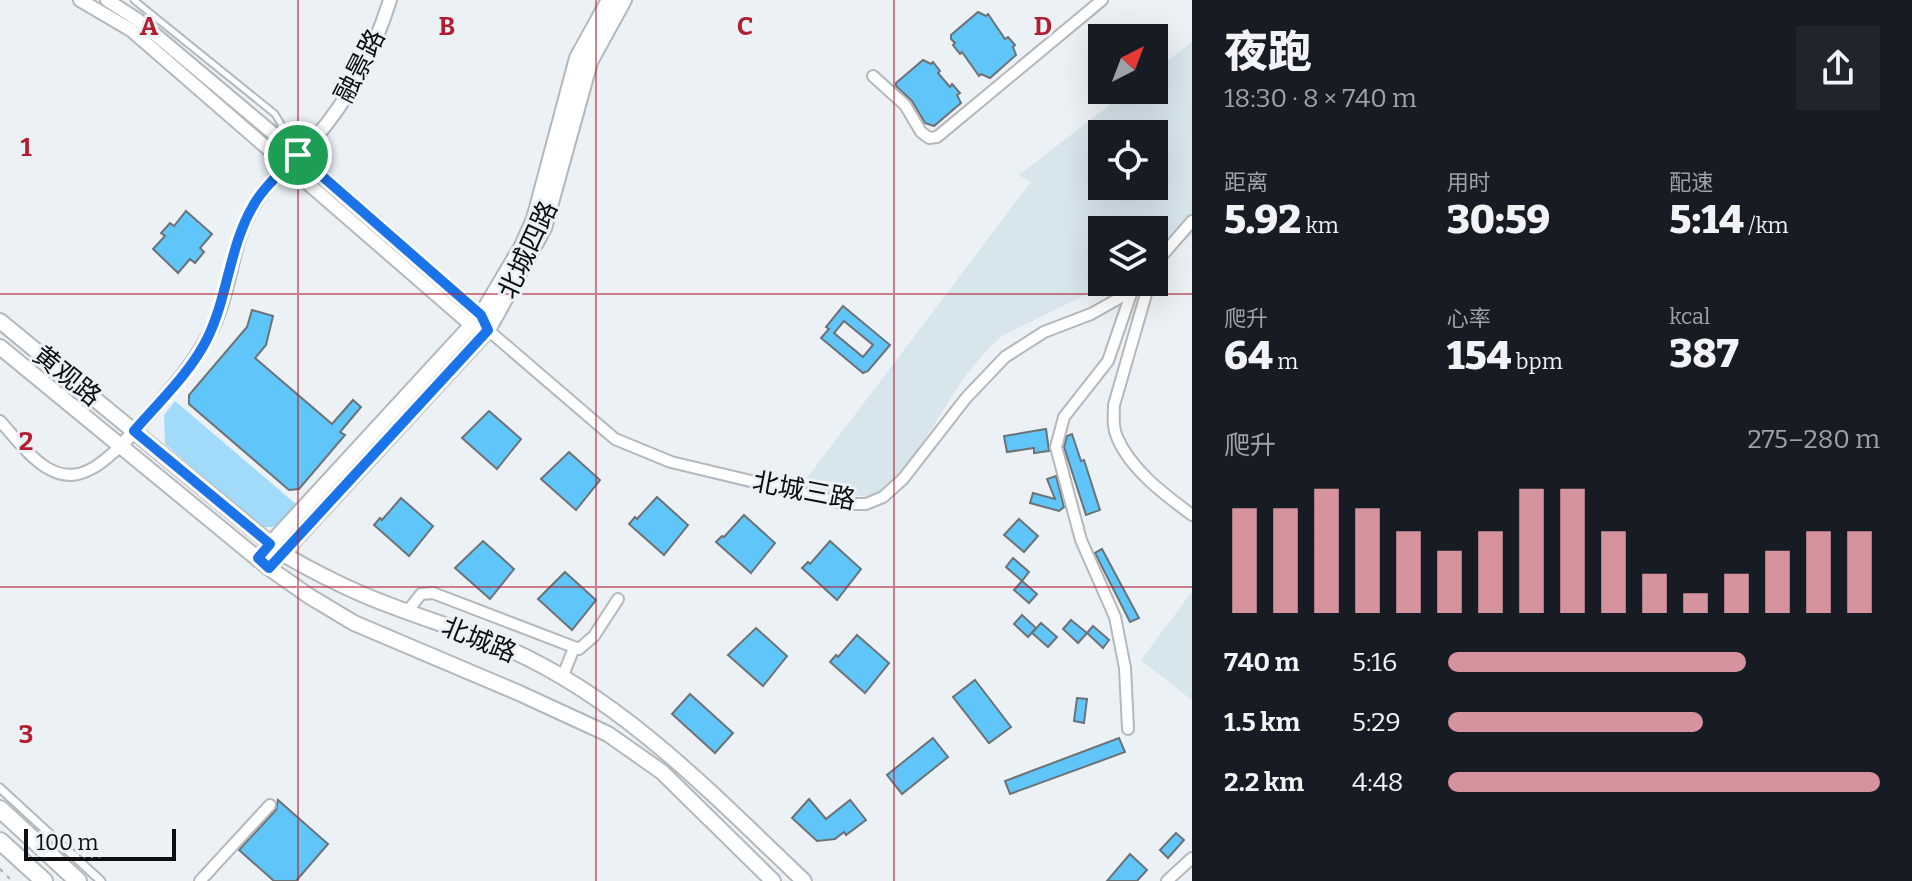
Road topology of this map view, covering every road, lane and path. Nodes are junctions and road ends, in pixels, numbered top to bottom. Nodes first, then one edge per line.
1 (80, 0) edge
2 (107, 0) edge
3 (134, 0) edge
4 (390, 0) edge
5 (609, 0) edge
6 (624, 0) edge
7 (1102, 0) edge
8 (873, 76) dead end
9 (281, 140) junction
10 (293, 160) junction
11 (1192, 221) edge
12 (1170, 246) junction
13 (1168, 248) edge
14 (1168, 250) edge
15 (1123, 296) edge
16 (1130, 296) edge
17 (1145, 296) edge
18 (476, 320) junction
19 (0, 321) edge
20 (488, 330) junction
21 (0, 347) edge
22 (0, 421) edge
23 (134, 431) junction
24 (121, 446) junction
25 (1192, 515) edge
26 (270, 544) junction
27 (283, 554) junction
28 (263, 563) junction
29 (618, 599) dead end
30 (407, 612) junction
31 (574, 648) junction
32 (562, 678) junction
33 (1128, 729) dead end
34 (0, 788) edge
35 (270, 805) dead end
36 (0, 809) edge
37 (0, 841) edge
38 (1192, 858) edge
39 (0, 869) edge
40 (12, 881) edge
41 (44, 881) edge
42 (78, 881) edge
43 (101, 881) edge
44 (201, 881) edge
45 (773, 881) edge
46 (804, 881) edge
47 (1167, 881) edge

1 - 10 street, 北城三路
2 - 9 street, 北城三路
3 - 9 lane
4 - 10 street, 融景路
5 - 18 main road, 北城四路
6 - 20 main road, 北城四路
7 - 8 street
9 - 10 street, 北城三路
10 - 18 street, 北城三路
10 - 23 street, 融景路
11 - 12 street
12 - 13 street
12 - 14 street
15 - 20 street, 北城三路
16 - 33 street
17 - 25 street
18 - 20 street, 北城三路
18 - 26 main road, 北城四路
19 - 23 main road, 黄观路
20 - 27 main road, 北城四路
21 - 24 main road, 黄观路
22 - 24 street
23 - 24 street, 融景路
23 - 26 main road, 北城路
24 - 28 main road, 北城路
26 - 27 main road, 北城路
26 - 28 main road, 北城四路
27 - 28 main road, 北城四路
27 - 30 main road, 北城路
28 - 45 main road, 北城路
29 - 31 street
30 - 31 street
30 - 32 main road, 北城路
31 - 32 street
32 - 46 main road, 北城路
34 - 43 street
35 - 44 street
36 - 42 main road
37 - 41 main road
38 - 47 street
39 - 40 path

